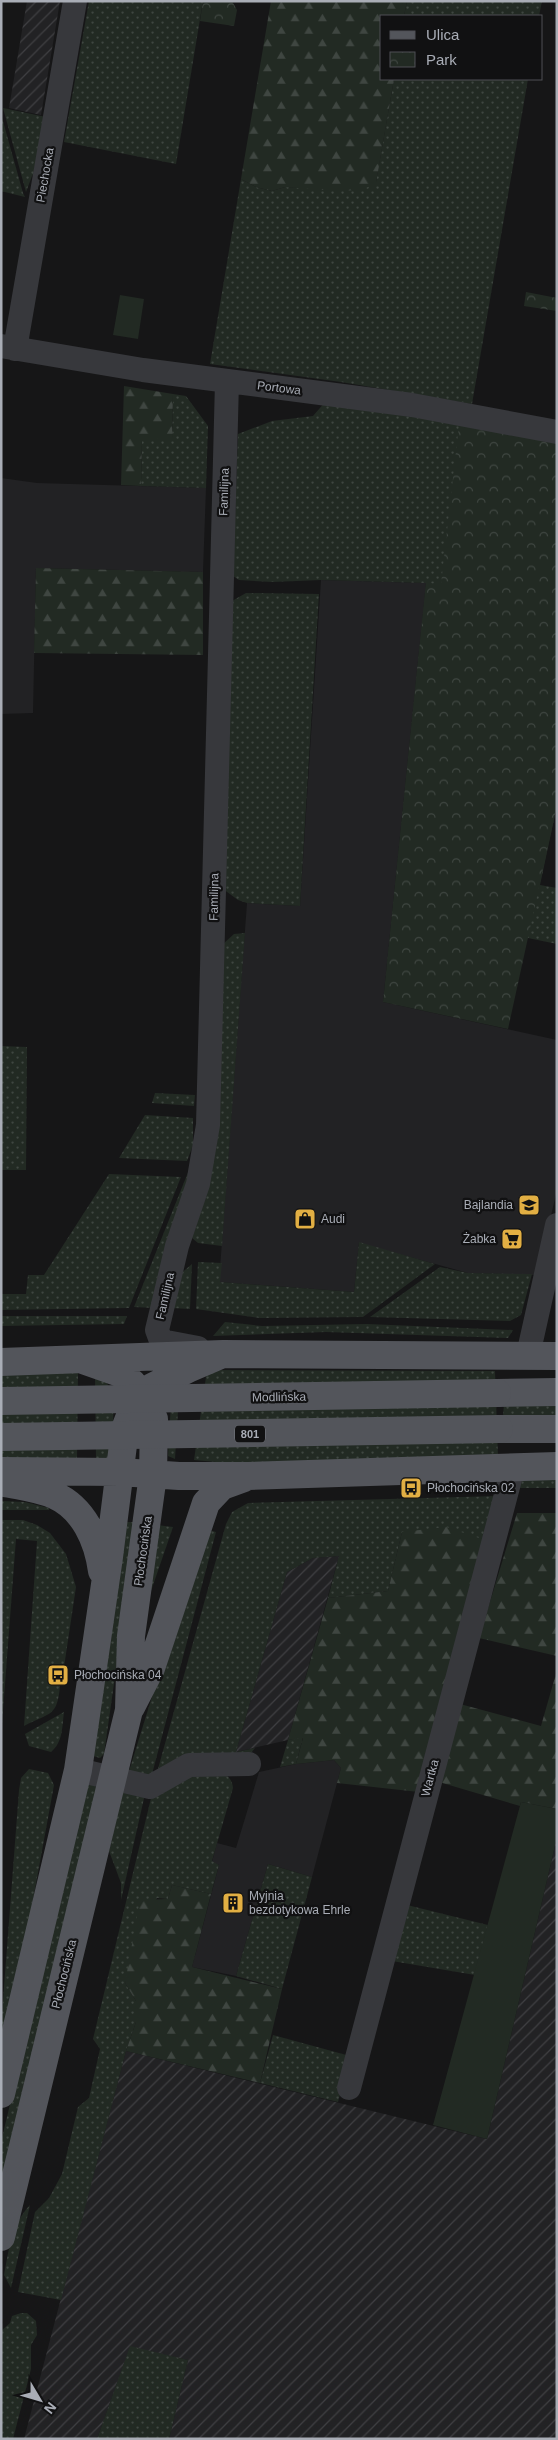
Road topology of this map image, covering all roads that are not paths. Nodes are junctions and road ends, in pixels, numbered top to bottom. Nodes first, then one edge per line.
1 (76, 1) edge
2 (8, 347) edge
3 (227, 381) junction
4 (557, 432) edge
5 (557, 1225) edge
6 (224, 1354) junction
7 (528, 1355) junction
8 (557, 1356) edge
9 (83, 1360) junction
10 (1, 1362) edge
11 (557, 1392) edge
12 (142, 1395) junction
13 (1, 1400) edge
14 (557, 1429) edge
15 (1, 1437) edge
16 (557, 1466) edge
17 (513, 1468) junction
18 (1, 1471) edge
19 (120, 1472) junction
20 (153, 1475) junction
21 (248, 1476) junction
22 (1, 1482) edge
23 (104, 1592) junction
24 (129, 1710) junction
25 (249, 1764) dead end
26 (78, 1770) junction
27 (112, 1778) junction
28 (349, 2088) dead end
29 (1, 2094) edge
30 (1, 2237) edge

1 - 2 street, Piechocka
2 - 3 street, Portowa
3 - 4 street, Portowa
3 - 6 street, Familijna
5 - 7 street
6 - 7 main road
6 - 9 main road
6 - 12 main road
7 - 8 main road
9 - 10 main road
9 - 12 main road, Płochocińska
11 - 13 main road, Modlińska, bridge
12 - 19 main road
12 - 20 main road, Płochocińska
14 - 15 main road, 801, bridge
16 - 17 main road
17 - 21 main road
17 - 28 street, Wartka
18 - 19 main road
19 - 20 main road
19 - 23 main road
20 - 21 main road
20 - 24 main road, Płochocińska
21 - 24 main road, Płochocińska
22 - 23 main road
23 - 26 main road
24 - 27 main road, Płochocińska
25 - 27 street
26 - 27 street
26 - 29 main road
27 - 30 main road, Płochocińska

